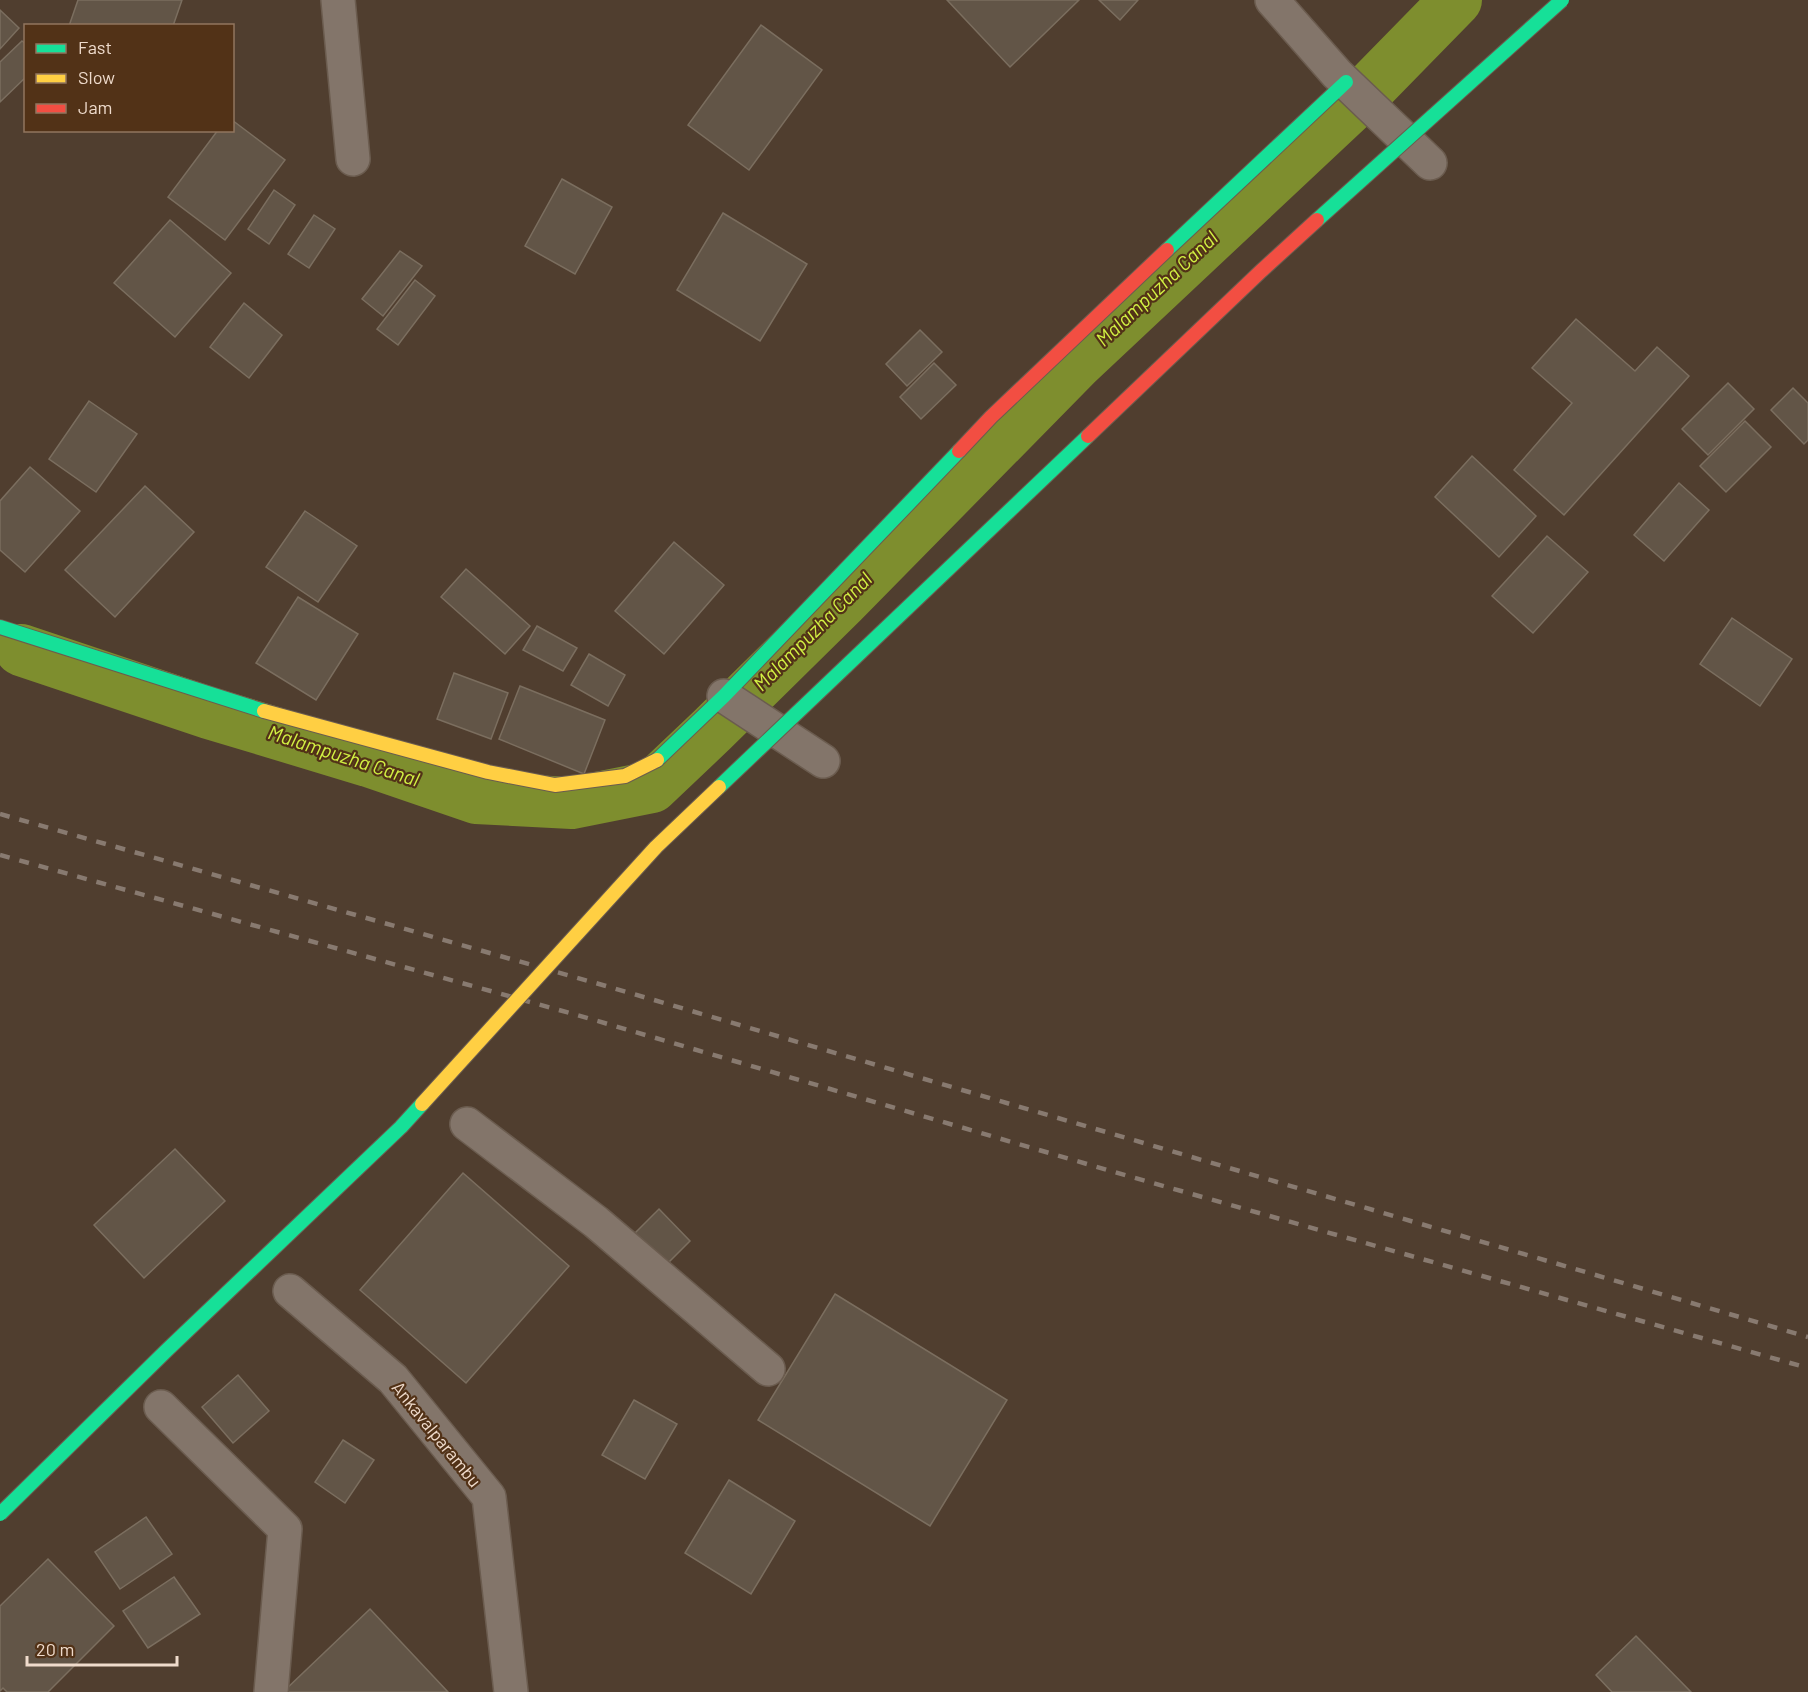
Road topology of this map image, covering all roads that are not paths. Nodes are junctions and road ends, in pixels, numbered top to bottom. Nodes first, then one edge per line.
1 (338, 0) edge
2 (1272, 0) edge
3 (1562, 0) edge
4 (1342, 78) junction
5 (353, 159) dead end
6 (1430, 163) dead end
7 (0, 627) edge
8 (724, 696) junction
9 (817, 758) dead end
10 (467, 1124) dead end
11 (290, 1291) dead end
12 (768, 1369) dead end
13 (161, 1407) dead end
14 (0, 1514) edge
15 (271, 1692) edge
16 (511, 1692) edge

1 - 5 street
2 - 4 street
3 - 14 main road, bridge
4 - 6 street
4 - 8 main road
7 - 8 main road
8 - 9 street
10 - 12 street
11 - 16 street, Ankavalparambu
13 - 15 street

